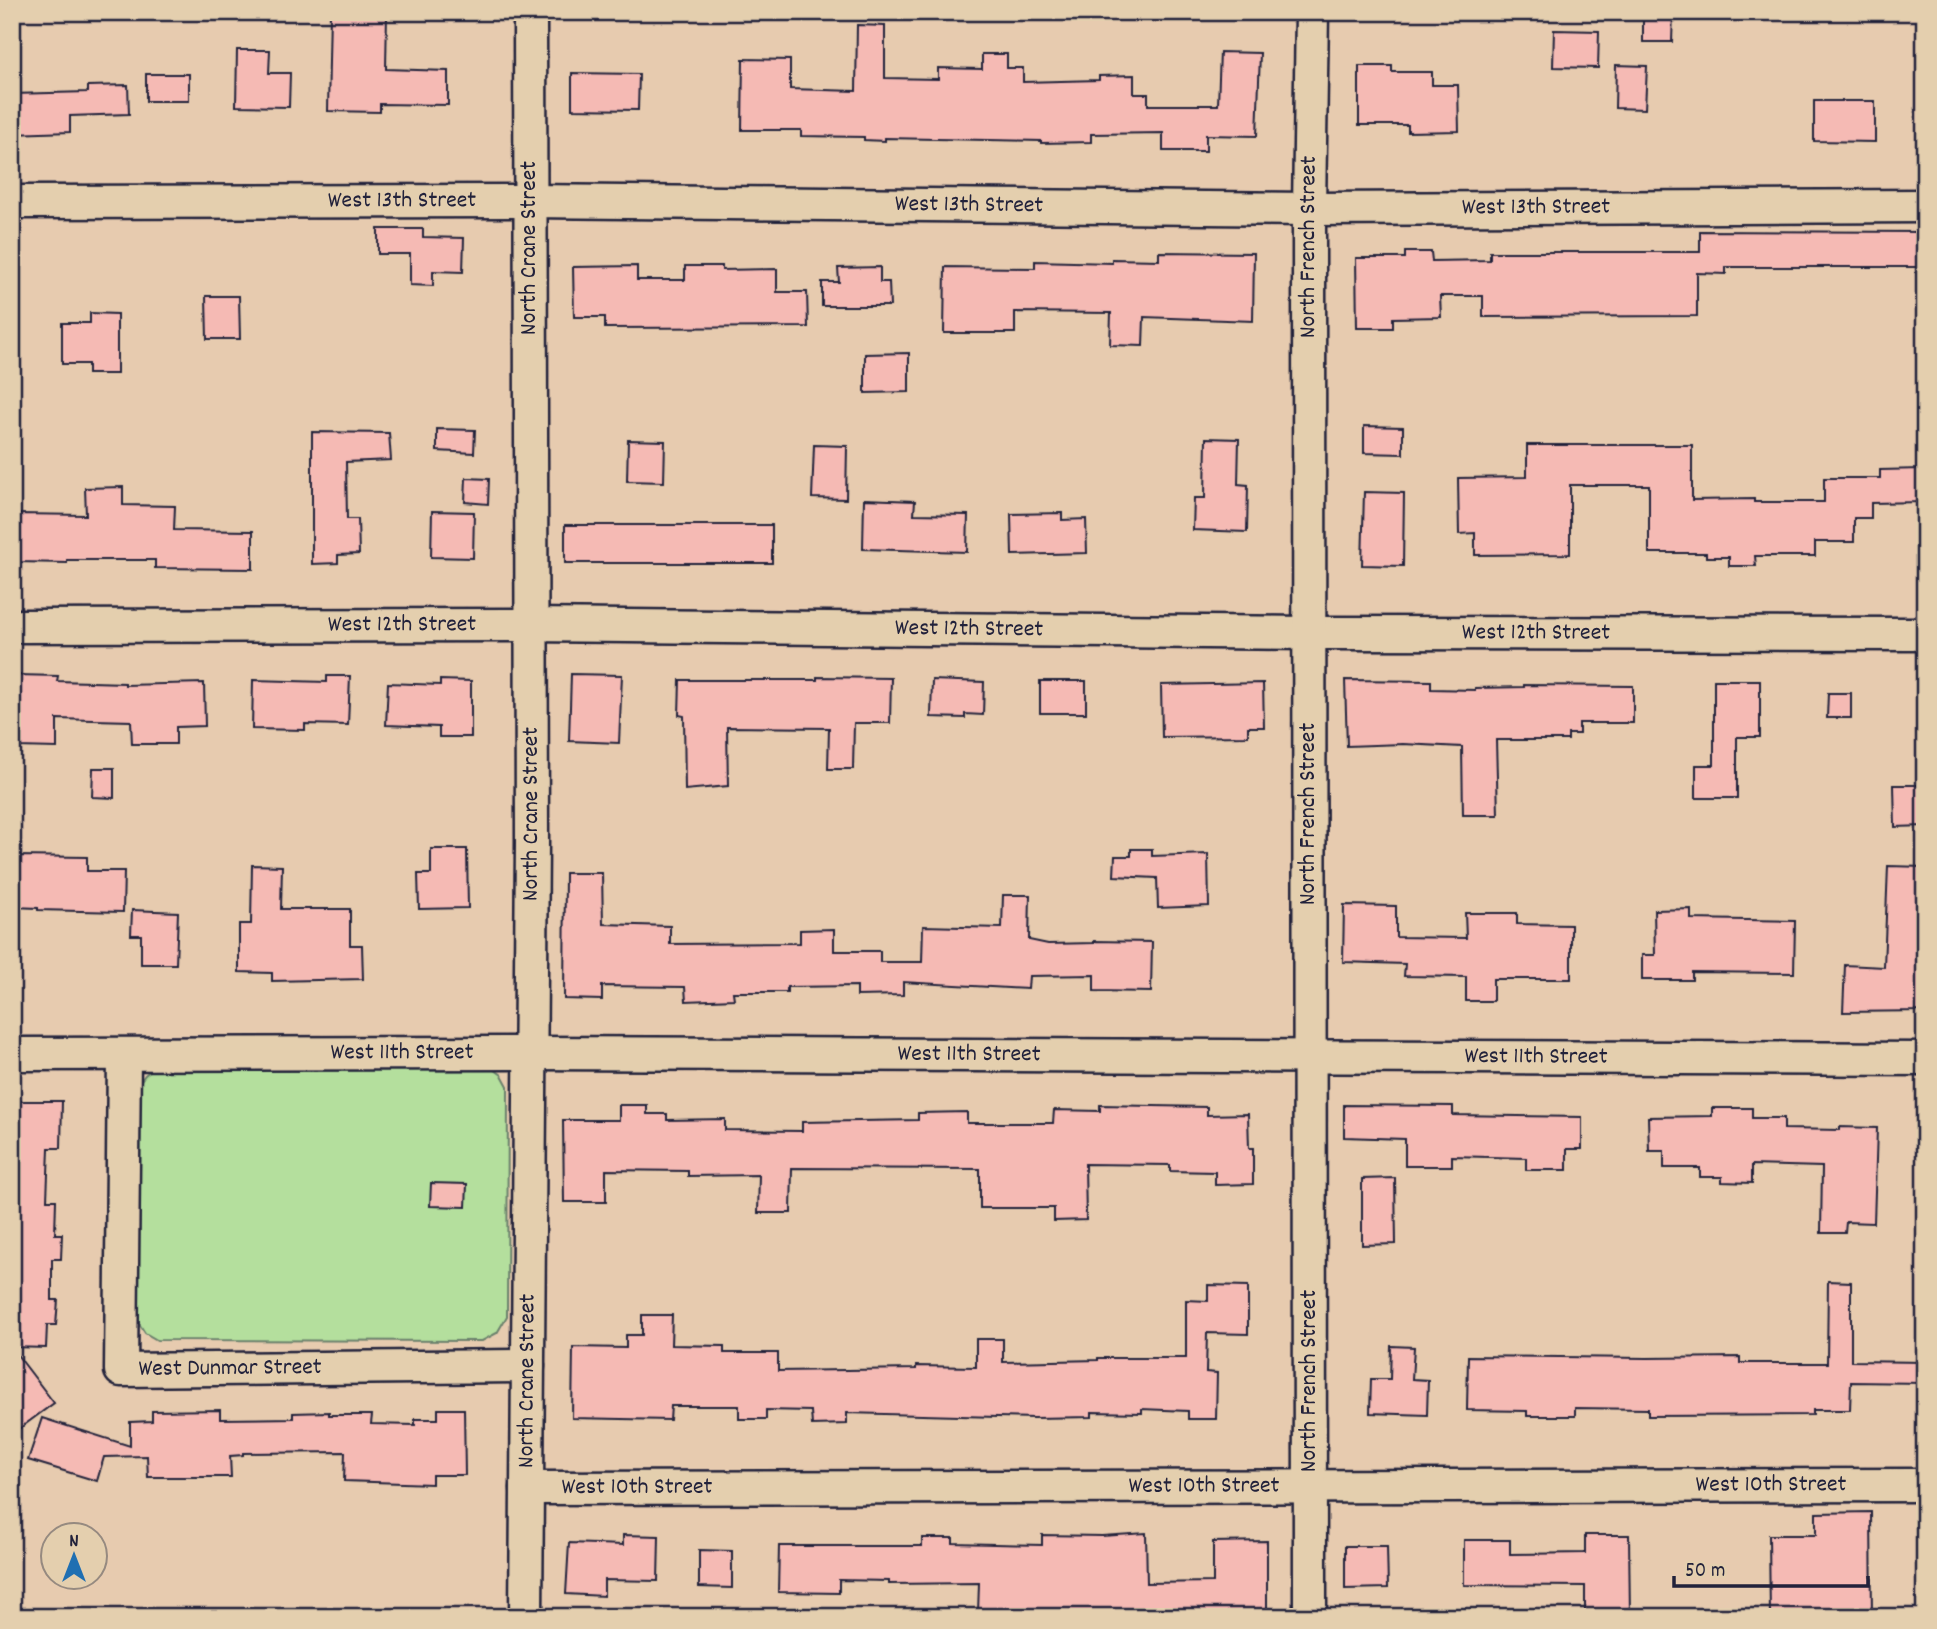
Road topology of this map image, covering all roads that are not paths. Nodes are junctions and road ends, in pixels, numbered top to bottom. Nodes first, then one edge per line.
1 (530, 12) edge
2 (1312, 12) edge
3 (529, 201) junction
4 (12, 202) edge
5 (1925, 205) edge
6 (1309, 209) junction
7 (530, 625) junction
8 (12, 626) edge
9 (1309, 633) junction
10 (1925, 634) edge
11 (530, 1053) junction
12 (12, 1054) edge
13 (124, 1055) junction
14 (1310, 1056) junction
15 (1925, 1059) edge
16 (528, 1366) junction
17 (1925, 1485) edge
18 (1310, 1486) junction
19 (527, 1488) junction
20 (526, 1617) edge
21 (1310, 1617) edge

1 - 3 street, North Crane Street
2 - 6 street, North French Street
3 - 4 street, West 13th Street
3 - 6 street, West 13th Street
3 - 7 street, North Crane Street
5 - 6 street, West 13th Street
6 - 9 street, North French Street
7 - 8 street, West 12th Street
7 - 9 street, West 12th Street
7 - 11 street, North Crane Street
9 - 10 street, West 12th Street
9 - 14 street, North French Street
11 - 13 street, West 11th Street
11 - 14 street, West 11th Street
11 - 16 street, North Crane Street
12 - 13 street, West 11th Street
13 - 16 street, West Dunmar Street
14 - 15 street, West 11th Street
14 - 18 street, North French Street
16 - 19 street, North Crane Street
17 - 18 street, West 10th Street
18 - 19 street, West 10th Street
18 - 21 street, North French Street
19 - 20 street, North Crane Street

